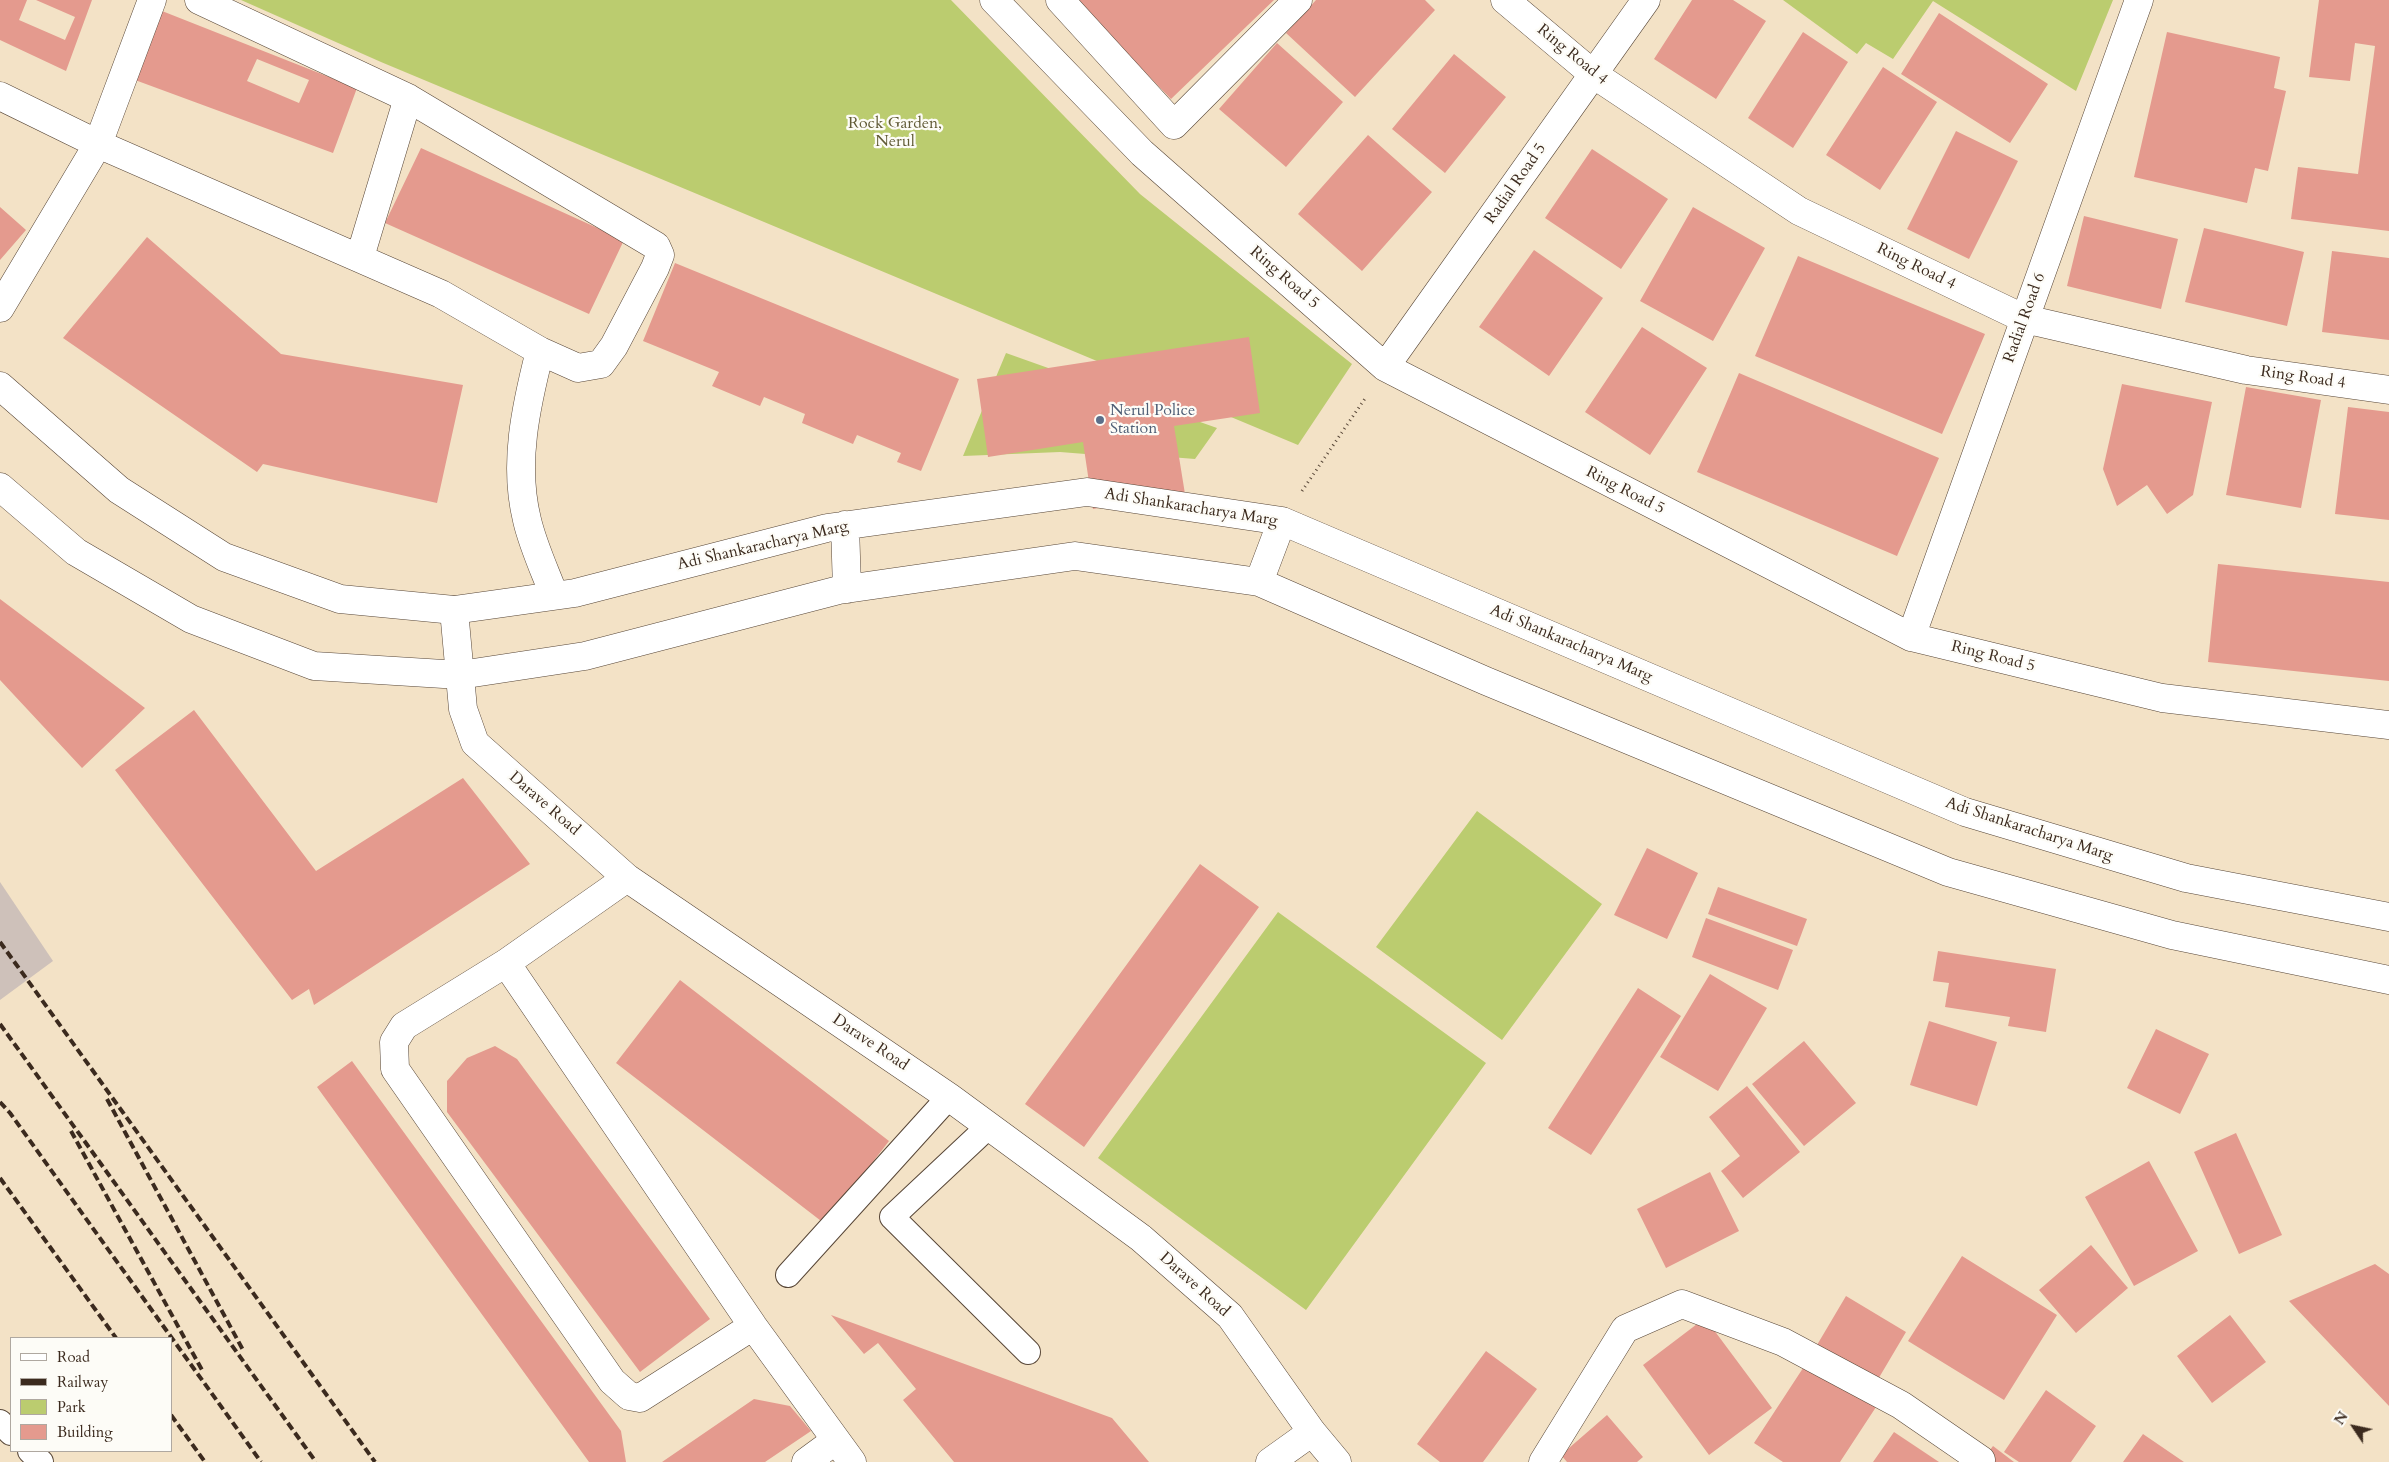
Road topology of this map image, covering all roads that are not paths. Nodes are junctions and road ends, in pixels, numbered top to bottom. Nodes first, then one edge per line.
1 (152, 0) edge
2 (199, 0) edge
3 (994, 0) edge
4 (1060, 0) edge
5 (1298, 0) edge
6 (1505, 0) edge
7 (1646, 0) edge
8 (2139, 0) edge
9 (1593, 74) junction
10 (0, 96) edge
11 (408, 98) junction
12 (1174, 125) junction
13 (98, 144) junction
14 (1142, 152) junction
15 (360, 257) junction
16 (0, 308) edge
17 (2025, 319) junction
18 (540, 351) junction
19 (1386, 367) junction
20 (0, 386) edge
21 (2389, 390) edge
22 (0, 487) edge
23 (1282, 521) junction
24 (845, 525) junction
25 (1259, 582) junction
26 (847, 589) junction
27 (554, 596) junction
28 (454, 610) junction
29 (1911, 637) junction
30 (460, 675) junction
31 (2389, 725) edge
32 (627, 878) junction
33 (2389, 918) edge
34 (506, 963) junction
35 (2389, 980) edge
36 (949, 1097) junction
37 (989, 1126) junction
38 (788, 1275) dead end
39 (753, 1326) junction
40 (1028, 1352) dead end
41 (0, 1422) edge
42 (10, 1432) edge
43 (1312, 1432) junction
44 (836, 1440) junction
45 (31, 1452) edge
46 (42, 1462) edge
47 (806, 1462) edge
48 (852, 1462) edge
49 (1270, 1462) edge
50 (1337, 1462) edge
51 (1543, 1462) edge
52 (1979, 1462) edge

1 - 13 street
2 - 11 street
3 - 14 street, Ring Road 5
4 - 12 street
5 - 12 street
6 - 9 street, Ring Road 4
7 - 9 street, Radial Road 5
8 - 17 street, Radial Road 6
9 - 17 street, Ring Road 4
9 - 19 street, Radial Road 5
10 - 13 street
11 - 15 street
11 - 18 street
12 - 14 street
13 - 15 street
13 - 16 street
14 - 19 street, Ring Road 5
15 - 18 street
17 - 21 street, Ring Road 4
17 - 29 street, Radial Road 6
18 - 27 street
19 - 29 street, Ring Road 5
20 - 28 street, Adi Shankaracharya Marg
22 - 30 street
23 - 24 street, Adi Shankaracharya Marg
23 - 25 street
23 - 33 street, Adi Shankaracharya Marg
24 - 26 street
24 - 27 street, Adi Shankaracharya Marg
25 - 26 street
25 - 35 street
26 - 30 street
27 - 28 street, Adi Shankaracharya Marg
28 - 30 street, Darave Road
29 - 31 street, Ring Road 5
30 - 32 street, Darave Road
32 - 34 street
32 - 36 street, Darave Road
34 - 39 street
34 - 39 street
36 - 37 street, Darave Road
36 - 38 lane
37 - 40 lane
37 - 43 street, Darave Road
39 - 44 street
41 - 42 lane
43 - 49 street
43 - 50 street, Darave Road
44 - 47 street
44 - 48 street
45 - 46 lane
51 - 52 street

